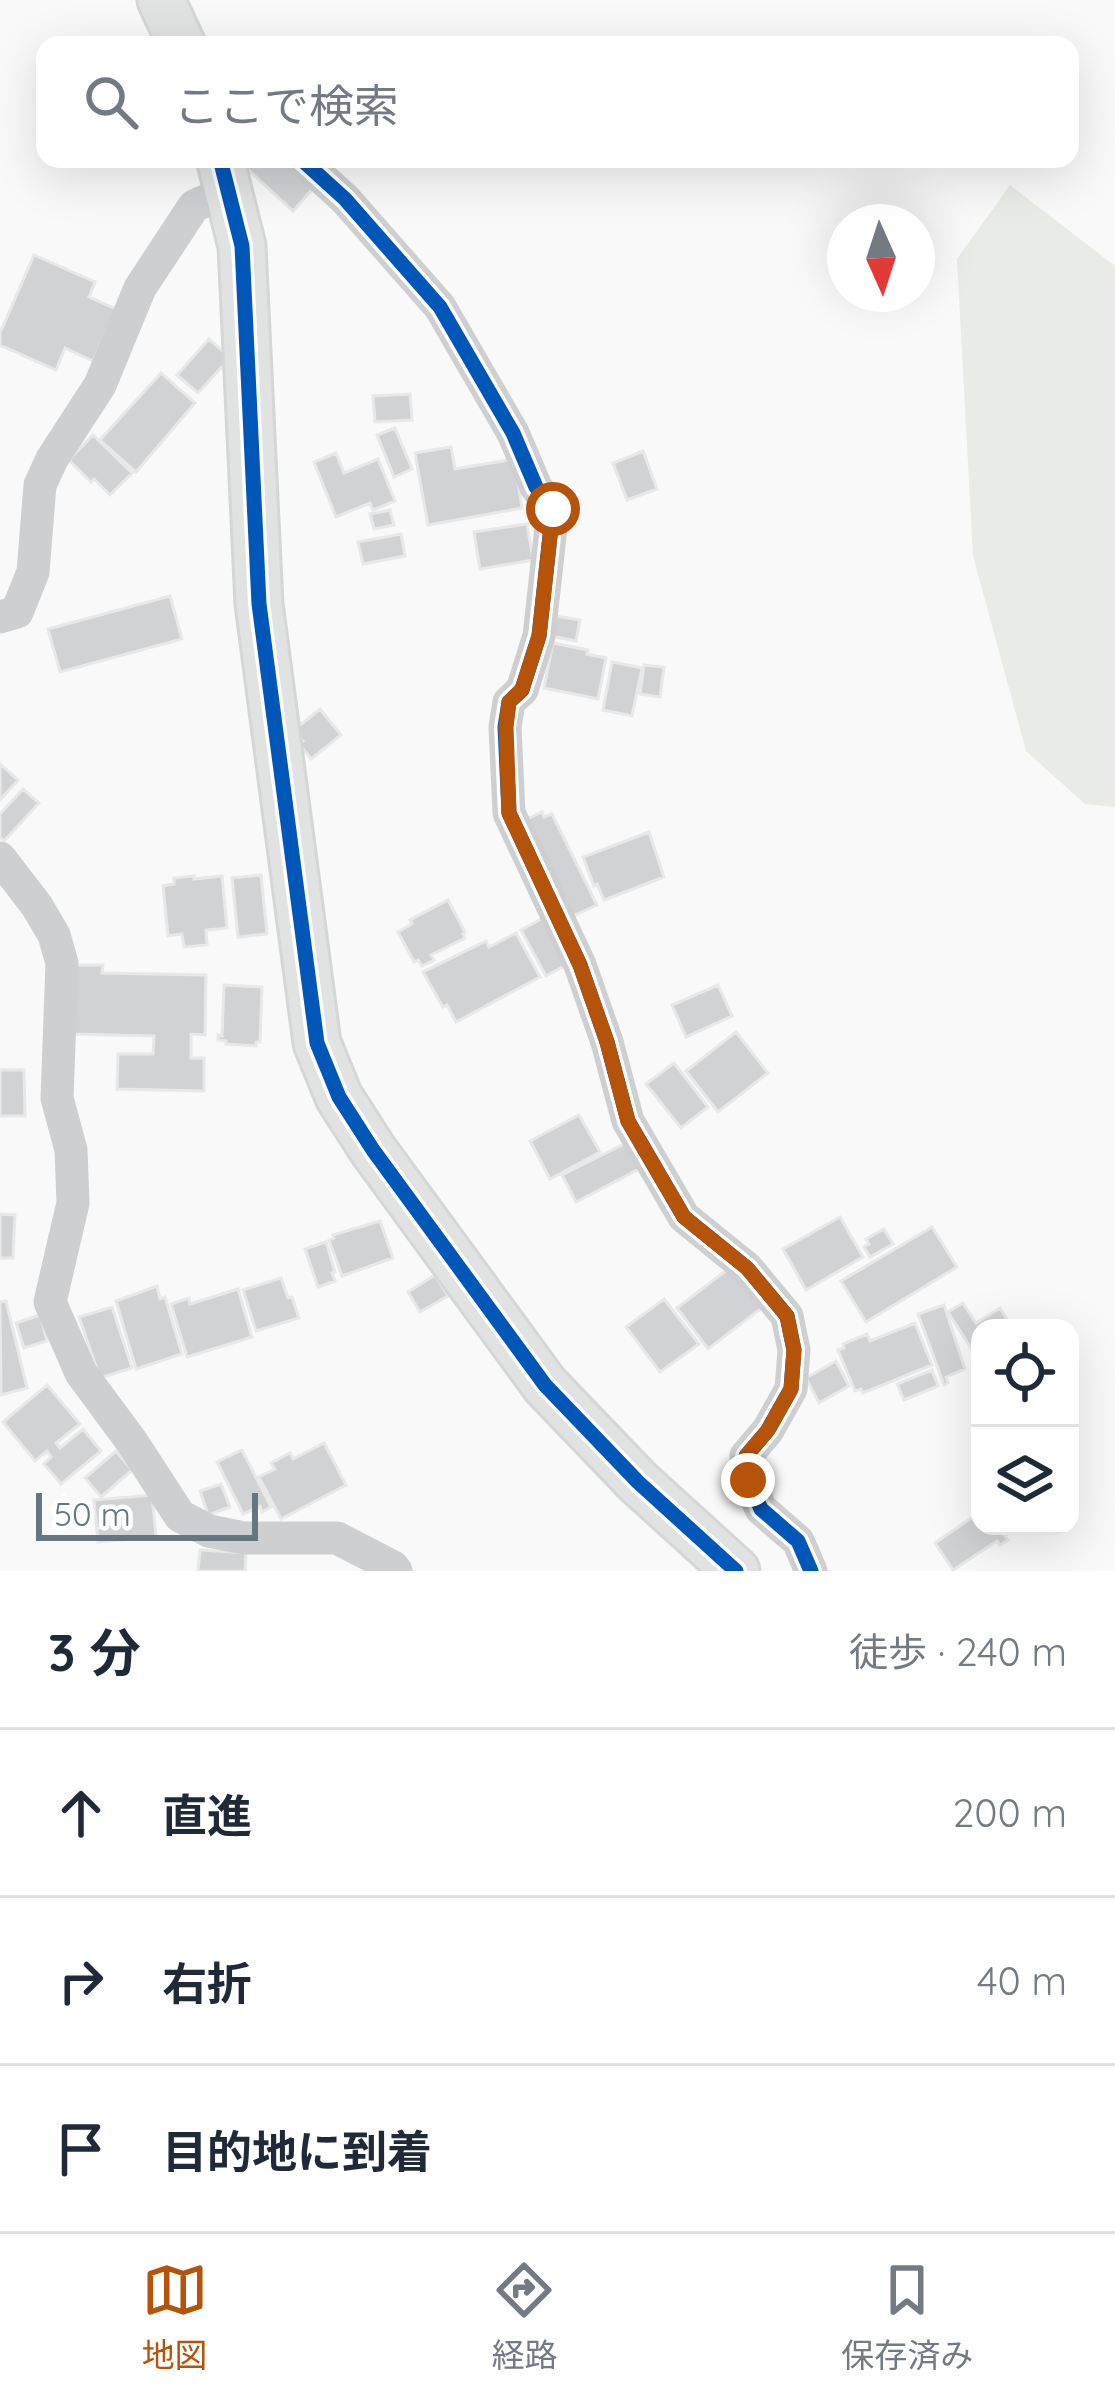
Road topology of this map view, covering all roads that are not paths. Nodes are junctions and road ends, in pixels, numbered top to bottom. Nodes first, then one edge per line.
1 (161, 0) edge
2 (178, 36) edge
3 (311, 168) edge
4 (225, 174) edge
5 (0, 617) edge
6 (0, 858) edge
7 (396, 1571) edge
8 (736, 1571) edge
9 (811, 1571) edge

1 - 2 street
3 - 9 street
4 - 5 street
4 - 8 street
6 - 7 street

